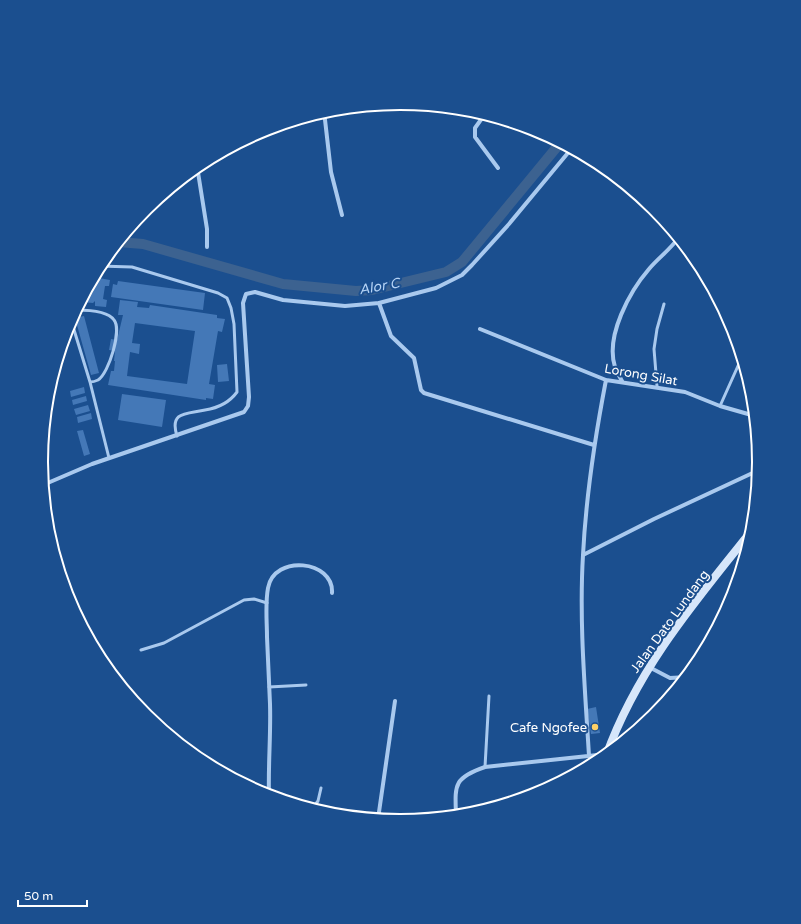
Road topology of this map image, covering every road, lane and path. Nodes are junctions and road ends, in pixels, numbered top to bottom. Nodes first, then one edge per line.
1 (325, 118) edge
2 (481, 119) edge
3 (568, 152) edge
4 (498, 168) dead end
5 (198, 174) edge
6 (342, 215) dead end
7 (675, 241) edge
8 (207, 247) dead end
9 (107, 266) edge
10 (379, 303) junction
11 (664, 304) dead end
12 (82, 310) edge
13 (480, 329) dead end
14 (74, 330) edge
15 (739, 364) edge
16 (606, 380) junction
17 (622, 381) junction
18 (90, 382) junction
19 (657, 386) junction
20 (720, 406) junction
21 (750, 414) edge
22 (177, 436) junction
23 (594, 446) junction
24 (108, 458) junction
25 (753, 473) edge
26 (49, 482) edge
27 (744, 541) edge
28 (583, 555) junction
29 (332, 593) dead end
30 (267, 603) junction
31 (141, 650) dead end
32 (649, 667) junction
33 (680, 677) edge
34 (306, 685) dead end
35 (269, 687) junction
36 (489, 696) dead end
37 (395, 701) dead end
38 (611, 745) edge
39 (589, 756) junction
40 (595, 756) edge
41 (485, 767) junction
42 (321, 788) dead end
43 (269, 789) edge
44 (316, 804) edge
45 (456, 810) edge
46 (379, 814) edge

1 - 6 street
2 - 4 street
3 - 10 street
5 - 8 street
7 - 17 street
9 - 22 lane
10 - 22 street
10 - 23 street
11 - 19 lane
12 - 18 lane
13 - 16 street, Lorong Silat
14 - 18 lane
15 - 20 lane
16 - 17 street, Lorong Silat
16 - 23 street
17 - 19 street, Lorong Silat
18 - 24 lane
19 - 20 street, Lorong Silat
20 - 21 street, Lorong Silat
22 - 24 street
23 - 28 street
24 - 26 street
25 - 28 street
27 - 32 main road, Jalan Dato Lundang
28 - 39 street
29 - 30 street
30 - 31 lane
30 - 35 street
32 - 33 street
32 - 38 main road, Jalan Dato Lundang
34 - 35 lane
35 - 43 street
36 - 41 lane
37 - 46 street
39 - 40 street
39 - 41 street
41 - 45 street
42 - 44 lane

